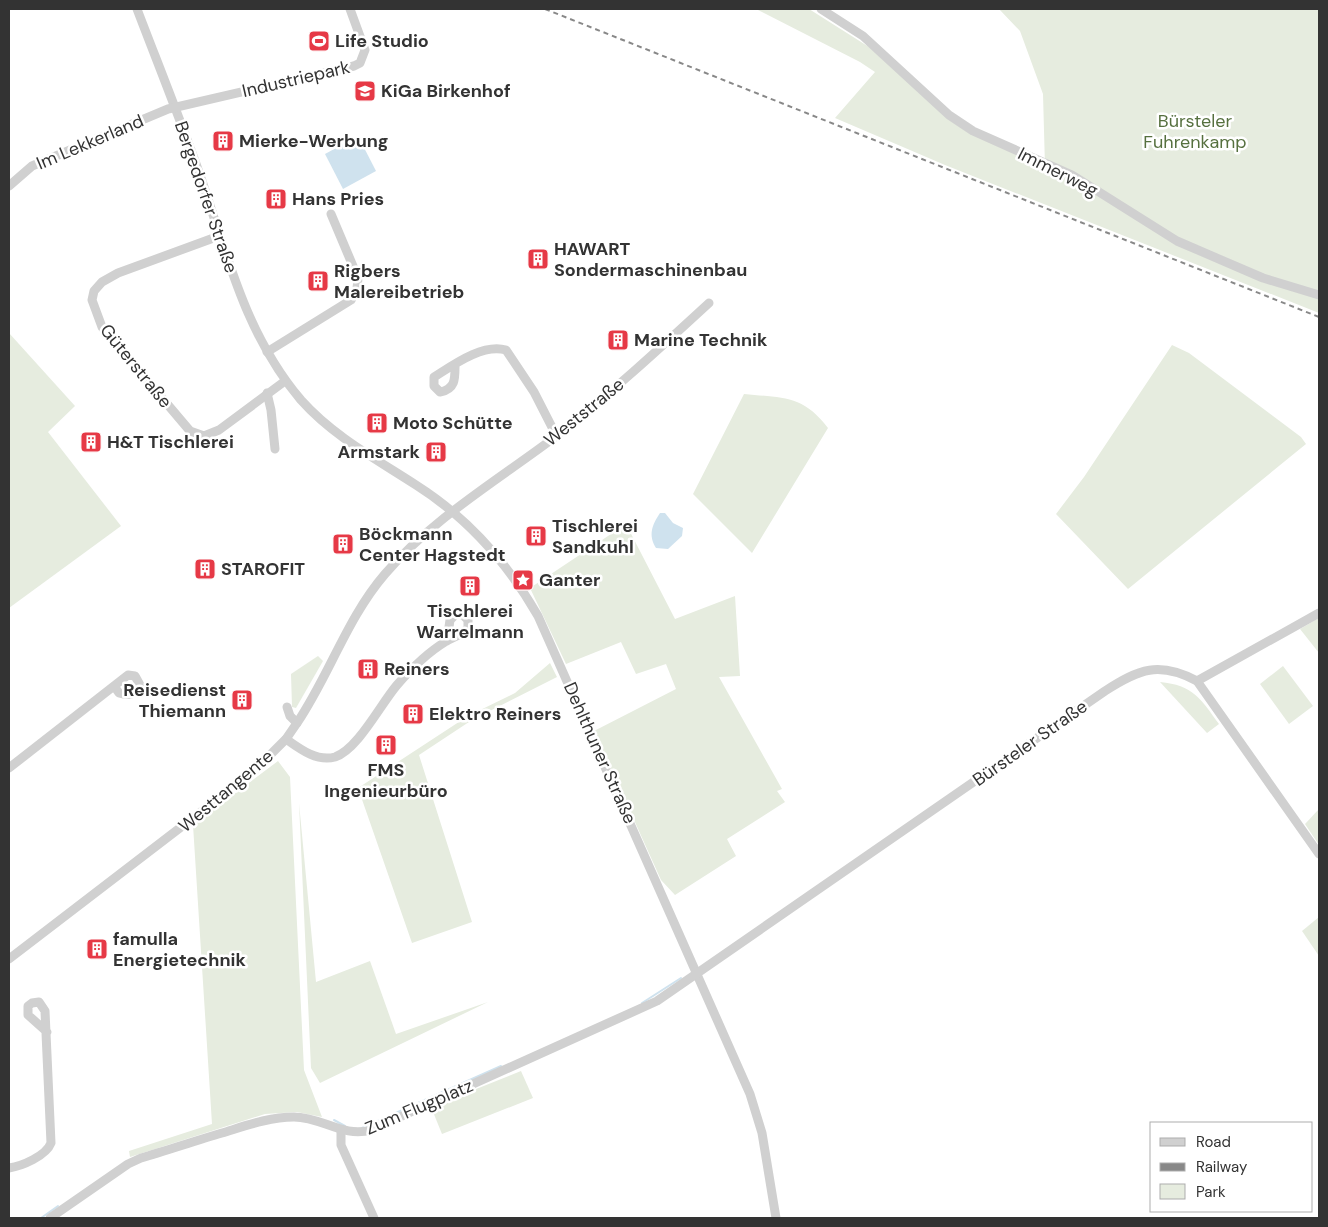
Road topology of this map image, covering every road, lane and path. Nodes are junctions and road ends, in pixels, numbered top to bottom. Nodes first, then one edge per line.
1 (137, 9) edge
2 (350, 9) edge
3 (821, 9) edge
4 (175, 107) junction
5 (9, 186) edge
6 (331, 214) dead end
7 (219, 236) junction
8 (1319, 295) edge
9 (709, 303) dead end
10 (267, 352) junction
11 (456, 364) dead end
12 (285, 381) junction
13 (267, 393) junction
14 (556, 435) junction
15 (275, 449) dead end
16 (454, 512) junction
17 (1319, 613) edge
18 (447, 640) dead end
19 (1197, 681) junction
20 (114, 686) dead end
21 (287, 706) dead end
22 (297, 724) junction
23 (286, 738) junction
24 (9, 768) edge
25 (1319, 854) edge
26 (9, 958) edge
27 (698, 972) junction
28 (47, 1032) dead end
29 (341, 1130) junction
30 (9, 1168) edge
31 (50, 1218) edge
32 (374, 1218) edge
33 (776, 1218) edge

1 - 4 street, Bergedorfer Straße
2 - 4 street, Industriepark
3 - 8 street, Immerweg
4 - 5 street, Im Lekkerland
4 - 7 street, Bergedorfer Straße
6 - 10 street
7 - 10 street, Bergedorfer Straße
7 - 13 street, Güterstraße
9 - 14 street, Weststraße
10 - 12 street, Bergedorfer Straße
11 - 14 street
12 - 13 street, Güterstraße
12 - 16 street, Dehlthuner Straße
13 - 15 street
14 - 16 street, Weststraße
16 - 22 street, Westtangente
16 - 27 street, Dehlthuner Straße
17 - 19 street
18 - 23 street
19 - 25 street
19 - 27 street, Bürsteler Straße
20 - 24 street
21 - 22 street
22 - 23 street, Westtangente
23 - 26 street, Westtangente
27 - 29 street, Zum Flugplatz
27 - 33 street, Dehlthuner Straße
28 - 30 street
29 - 31 street, Zum Flugplatz
29 - 32 street

